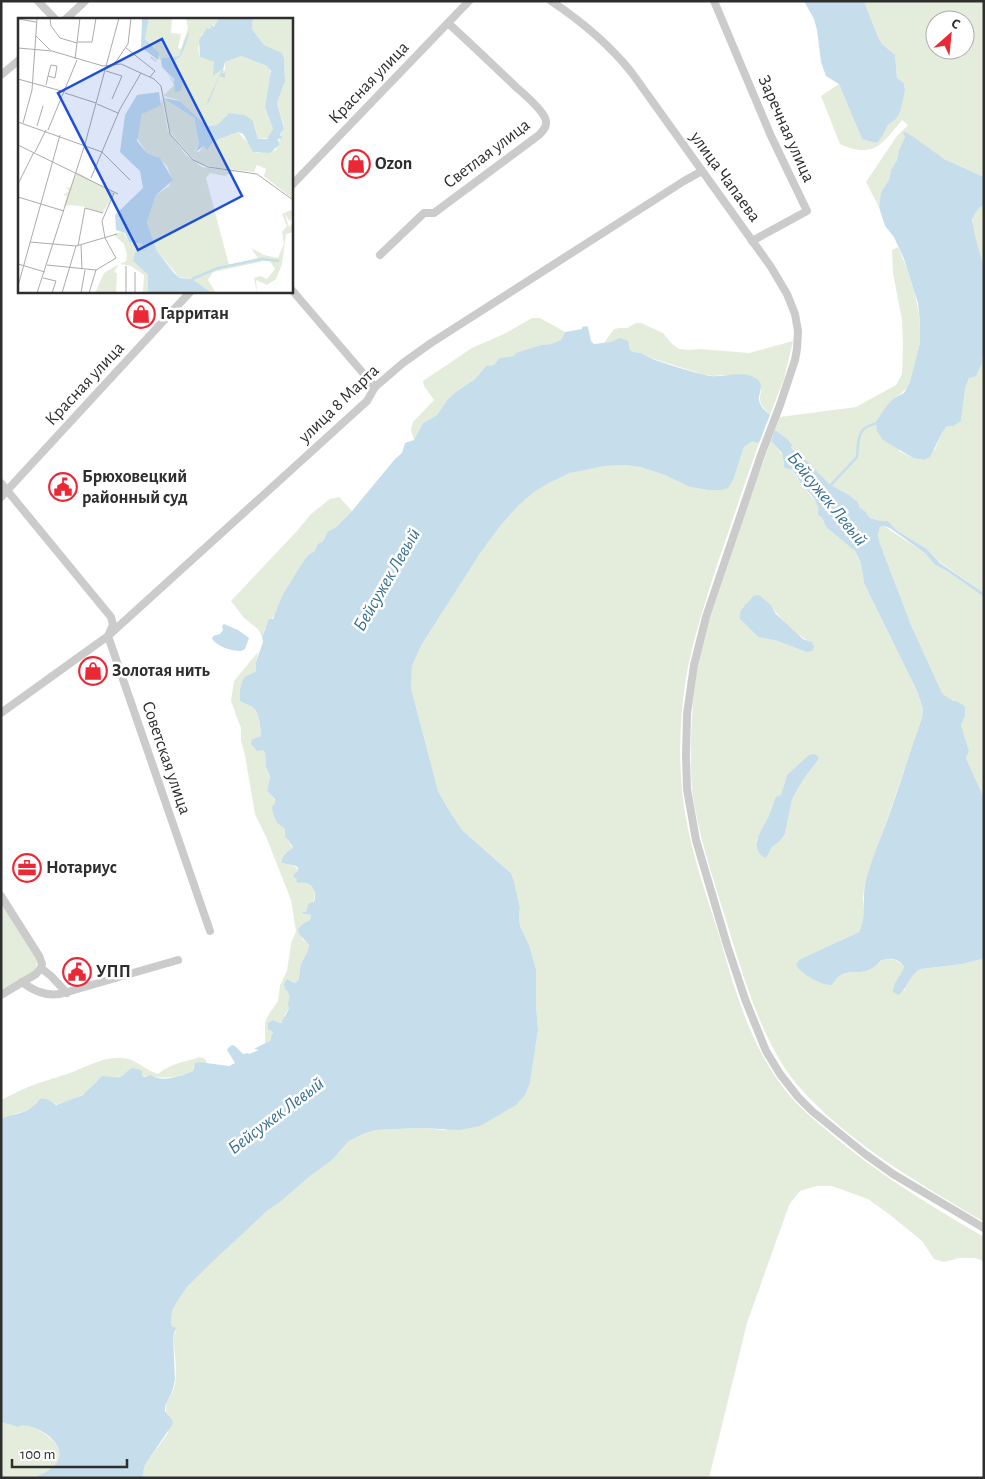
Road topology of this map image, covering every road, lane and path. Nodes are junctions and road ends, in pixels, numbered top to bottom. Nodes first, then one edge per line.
1 (38, 1) edge
2 (85, 1) edge
3 (469, 1) edge
4 (551, 1) edge
5 (714, 1) edge
6 (54, 18) edge
7 (67, 18) edge
8 (448, 24) junction
9 (18, 61) edge
10 (1, 76) edge
11 (702, 171) junction
12 (292, 185) edge
13 (752, 241) junction
14 (380, 255) dead end
15 (292, 290) edge
16 (190, 292) edge
17 (376, 387) junction
18 (1, 483) edge
19 (8, 490) junction
20 (1, 497) edge
21 (108, 636) junction
22 (1, 713) edge
23 (1, 896) edge
24 (210, 930) dead end
25 (178, 960) dead end
26 (41, 968) junction
27 (22, 982) junction
28 (67, 993) junction
29 (1, 995) edge
30 (984, 1228) edge

1 - 6 street
2 - 7 street
3 - 8 street, Красная улица
4 - 11 street, улица Чапаева
5 - 13 street, Заречная улица
8 - 12 street, Красная улица
8 - 14 street, Светлая улица
9 - 10 street
11 - 13 street, улица Чапаева
11 - 17 street, улица 8 Марта
13 - 30 street, улица Чапаева
15 - 17 street
16 - 19 street, Красная улица
17 - 21 street, улица 8 Марта
18 - 19 street, Советская улица
19 - 20 street, Красная улица
19 - 21 street, Советская улица
21 - 22 street, улица 8 Марта
21 - 24 street, Советская улица
23 - 26 street
25 - 28 street
26 - 27 street
26 - 28 street
27 - 28 street
27 - 29 street

